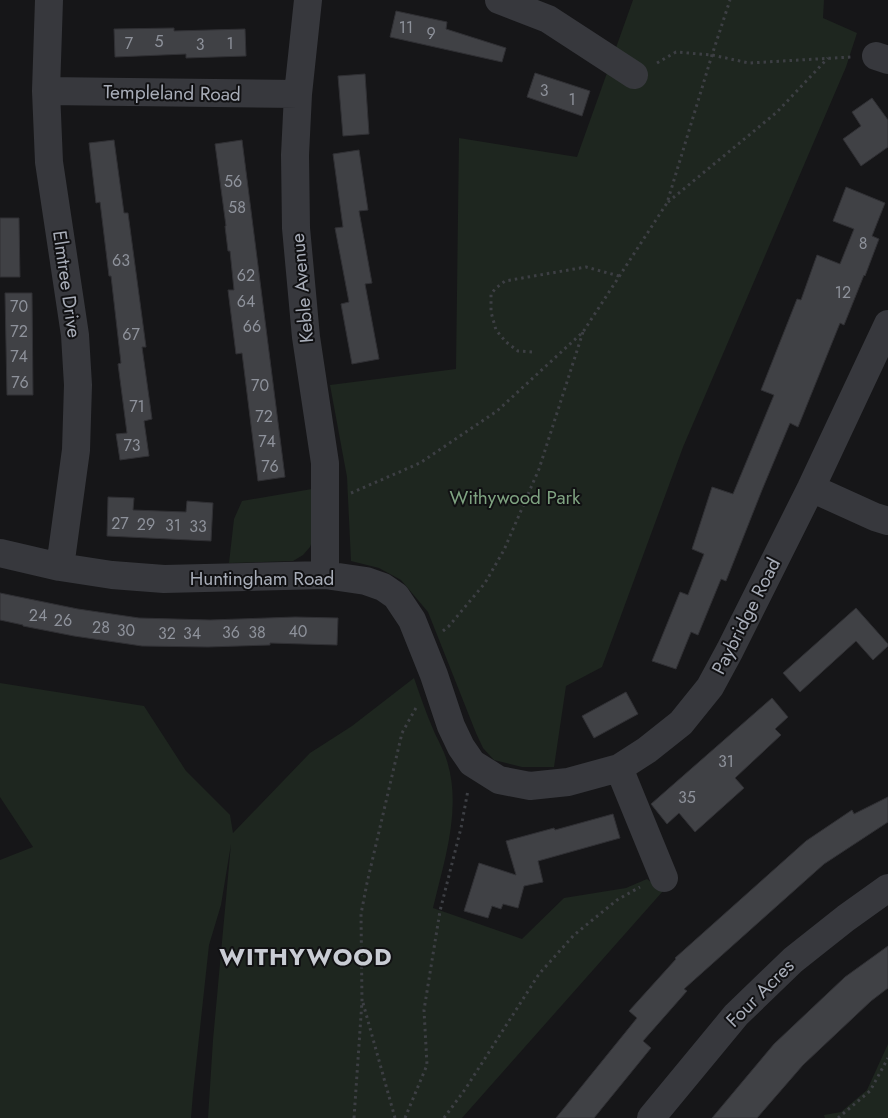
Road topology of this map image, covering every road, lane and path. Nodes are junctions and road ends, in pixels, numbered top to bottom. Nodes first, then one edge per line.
1 (49, 0) edge
2 (308, 0) edge
3 (499, 0) edge
4 (730, 0) edge
5 (712, 55) junction
6 (829, 57) junction
7 (882, 58) edge
8 (634, 76) joint
9 (46, 91) junction
10 (298, 94) junction
11 (667, 203) junction
12 (619, 276) junction
13 (888, 324) edge
14 (583, 332) junction
15 (532, 352) dead end
16 (811, 488) junction
17 (325, 504) junction
18 (888, 521) edge
19 (0, 553) edge
20 (60, 567) junction
21 (325, 575) junction
22 (423, 646) junction
23 (434, 675) junction
24 (472, 762) junction
25 (619, 768) junction
26 (499, 780) joint
27 (662, 874) joint
28 (888, 888) edge
29 (362, 1000) junction
30 (888, 1058) edge
31 (354, 1118) edge
32 (395, 1118) edge
33 (405, 1118) edge
34 (444, 1118) edge
35 (651, 1118) edge
36 (838, 1118) edge

1 - 9 street, Elmtree Drive
2 - 10 street, Keble Avenue
3 - 8 street
4 - 5 path
5 - 6 path
5 - 8 path
5 - 11 path
6 - 7 path
6 - 11 path
9 - 10 street, Templeland Road
9 - 20 street, Elmtree Drive
10 - 17 street, Keble Avenue
11 - 12 path
12 - 14 path
12 - 15 path
13 - 16 street, Paybridge Road
14 - 17 path
14 - 22 path
16 - 18 street
16 - 25 street, Paybridge Road
17 - 21 street, Keble Avenue
19 - 20 street, Huntingham Road
20 - 21 street, Huntingham Road
21 - 22 street, Huntingham Road
22 - 23 street, Huntingham Road
23 - 24 street, Huntingham Road
23 - 29 path
24 - 26 street, Huntingham Road
24 - 33 path
25 - 26 street, Paybridge Road
25 - 27 street
27 - 34 path
28 - 35 street, Four Acres
29 - 31 path
29 - 32 path
30 - 36 path

